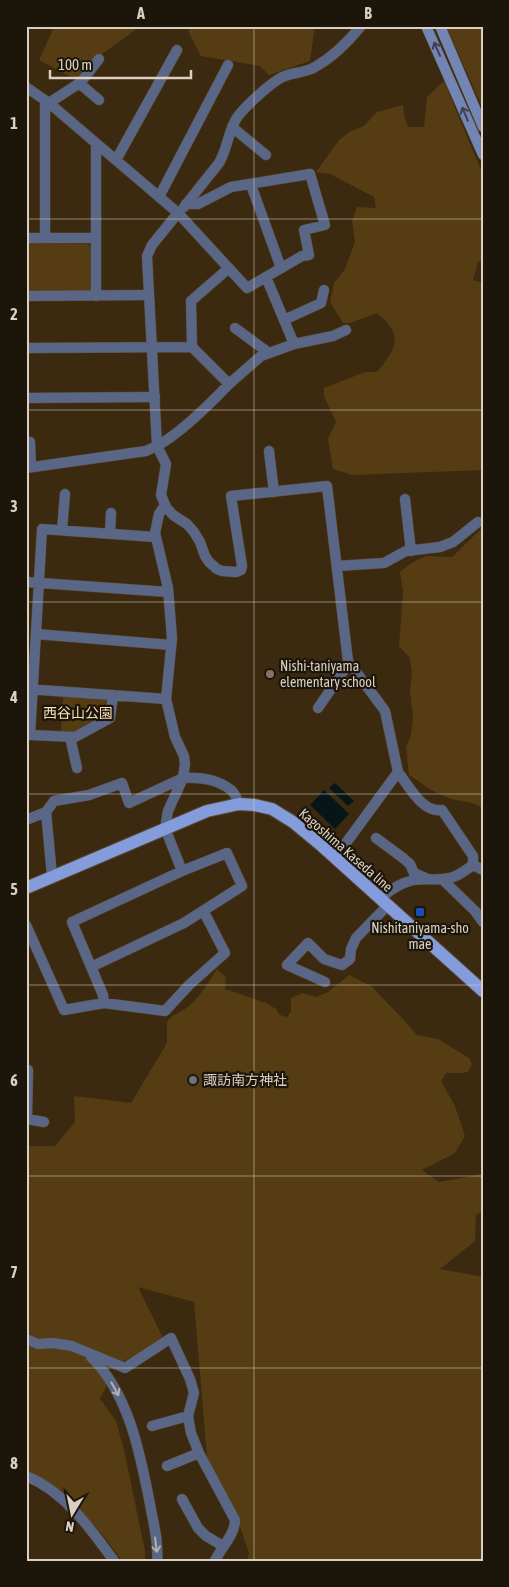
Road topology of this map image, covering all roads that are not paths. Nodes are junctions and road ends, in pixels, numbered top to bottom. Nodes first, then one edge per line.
1 (361, 26) edge
2 (426, 26) edge
3 (440, 26) edge
4 (177, 50) dead end
5 (99, 59) dead end
6 (228, 65) dead end
7 (78, 83) junction
8 (26, 87) edge
9 (99, 100) dead end
10 (47, 102) junction
11 (232, 127) junction
12 (483, 127) edge
13 (96, 143) junction
14 (266, 155) dead end
15 (483, 155) edge
16 (116, 160) junction
17 (252, 184) junction
18 (159, 197) junction
19 (186, 204) junction
20 (178, 214) junction
21 (26, 238) edge
22 (45, 238) junction
23 (96, 238) junction
24 (229, 268) junction
25 (282, 268) junction
26 (266, 277) junction
27 (324, 290) dead end
28 (26, 296) edge
29 (96, 296) junction
30 (148, 296) junction
31 (284, 320) junction
32 (235, 328) dead end
33 (346, 330) dead end
34 (294, 344) junction
35 (192, 347) junction
36 (26, 348) edge
37 (152, 348) junction
38 (269, 353) junction
39 (229, 384) junction
40 (155, 397) junction
41 (26, 398) edge
42 (30, 442) dead end
43 (157, 446) junction
44 (269, 451) dead end
45 (28, 467) edge
46 (274, 492) junction
47 (65, 494) dead end
48 (405, 499) dead end
49 (164, 505) junction
50 (111, 513) dead end
51 (478, 522) dead end
52 (62, 530) junction
53 (110, 534) junction
54 (155, 537) junction
55 (411, 551) junction
56 (337, 566) junction
57 (26, 582) edge
58 (39, 583) junction
59 (168, 592) junction
60 (36, 634) junction
61 (171, 645) junction
62 (350, 663) junction
63 (30, 664) edge
64 (30, 689) edge
65 (113, 695) junction
66 (166, 699) junction
67 (318, 708) dead end
68 (70, 737) junction
69 (77, 768) dead end
70 (398, 772) junction
71 (183, 778) junction
72 (239, 804) junction
73 (46, 812) junction
74 (26, 820) edge
75 (165, 828) junction
76 (376, 838) dead end
77 (335, 858) junction
78 (473, 865) junction
79 (483, 870) edge
80 (182, 871) junction
81 (52, 876) junction
82 (427, 879) junction
83 (442, 879) junction
84 (26, 888) edge
85 (384, 902) junction
86 (204, 912) junction
87 (483, 922) edge
88 (26, 925) edge
89 (91, 968) junction
90 (325, 982) dead end
91 (483, 991) edge
92 (104, 1003) junction
93 (26, 1070) edge
94 (44, 1122) dead end
95 (26, 1339) edge
96 (85, 1351) junction
97 (188, 1416) junction
98 (152, 1426) dead end
99 (199, 1453) junction
100 (166, 1466) dead end
101 (26, 1476) edge
102 (182, 1499) dead end
103 (223, 1546) junction
104 (114, 1561) edge
105 (157, 1561) edge
106 (215, 1561) edge

1 - 11 street
15 -> 2 main road
3 - 12 main road
4 - 16 street
5 - 7 street
6 - 18 street
7 - 9 street
7 - 10 street
8 - 10 street
10 - 13 street
10 - 22 street
11 - 14 street
11 - 19 street
13 - 16 street
13 - 23 street
16 - 18 street
17 - 19 street
17 - 25 street
17 - 25 street
18 - 20 street
19 - 20 street
20 - 24 street
20 - 30 street
21 - 22 street
22 - 23 street
23 - 29 street
24 - 26 street
24 - 35 street
25 - 26 street
26 - 31 street
27 - 31 street
28 - 29 street
29 - 30 street
30 - 37 street
31 - 34 street
32 - 38 street
33 - 34 street
34 - 38 street
35 - 37 street
35 - 39 street
36 - 37 street
37 - 40 street
38 - 39 street
39 - 43 street
40 - 41 street
40 - 43 street
42 - 45 street
43 - 45 street
43 - 49 street
44 - 46 street
46 - 49 street
46 - 56 street
47 - 52 street
48 - 55 street
49 - 54 street
50 - 53 street
51 - 55 street
52 - 53 street
52 - 58 street
53 - 54 street
54 - 59 street
55 - 56 street
56 - 62 street
57 - 58 street
58 - 59 street
58 - 60 street
59 - 61 street
60 - 61 street
60 - 63 street
61 - 66 street
62 - 67 street
62 - 70 street
63 - 64 street
64 - 65 street
64 - 68 street
65 - 66 street
65 - 68 street
66 - 71 street
68 - 69 street
70 - 77 street
70 - 78 street
71 - 72 street
71 - 73 street
71 - 75 street
72 - 75 main road, Kagoshima Kaseda line
72 - 77 main road, Kagoshima Kaseda line
73 - 74 street
73 - 81 street
75 - 80 street
75 - 81 main road, Kagoshima Kaseda line
76 - 82 street
77 - 85 main road, Kagoshima Kaseda line
78 - 79 street
78 - 83 street
80 - 86 street
80 - 89 street
81 - 84 main road, Kagoshima Kaseda line
82 - 83 street
82 - 85 street
83 - 87 street
85 - 90 street
85 - 91 main road, Kagoshima Kaseda line
86 - 89 street
86 - 92 street
88 - 92 street
89 - 92 street
93 - 94 street
95 - 96 street
96 - 97 street
96 -> 105 street
97 - 98 street
97 - 99 street
99 - 100 street
99 - 103 street
101 - 104 street
102 - 103 street
103 - 106 street

